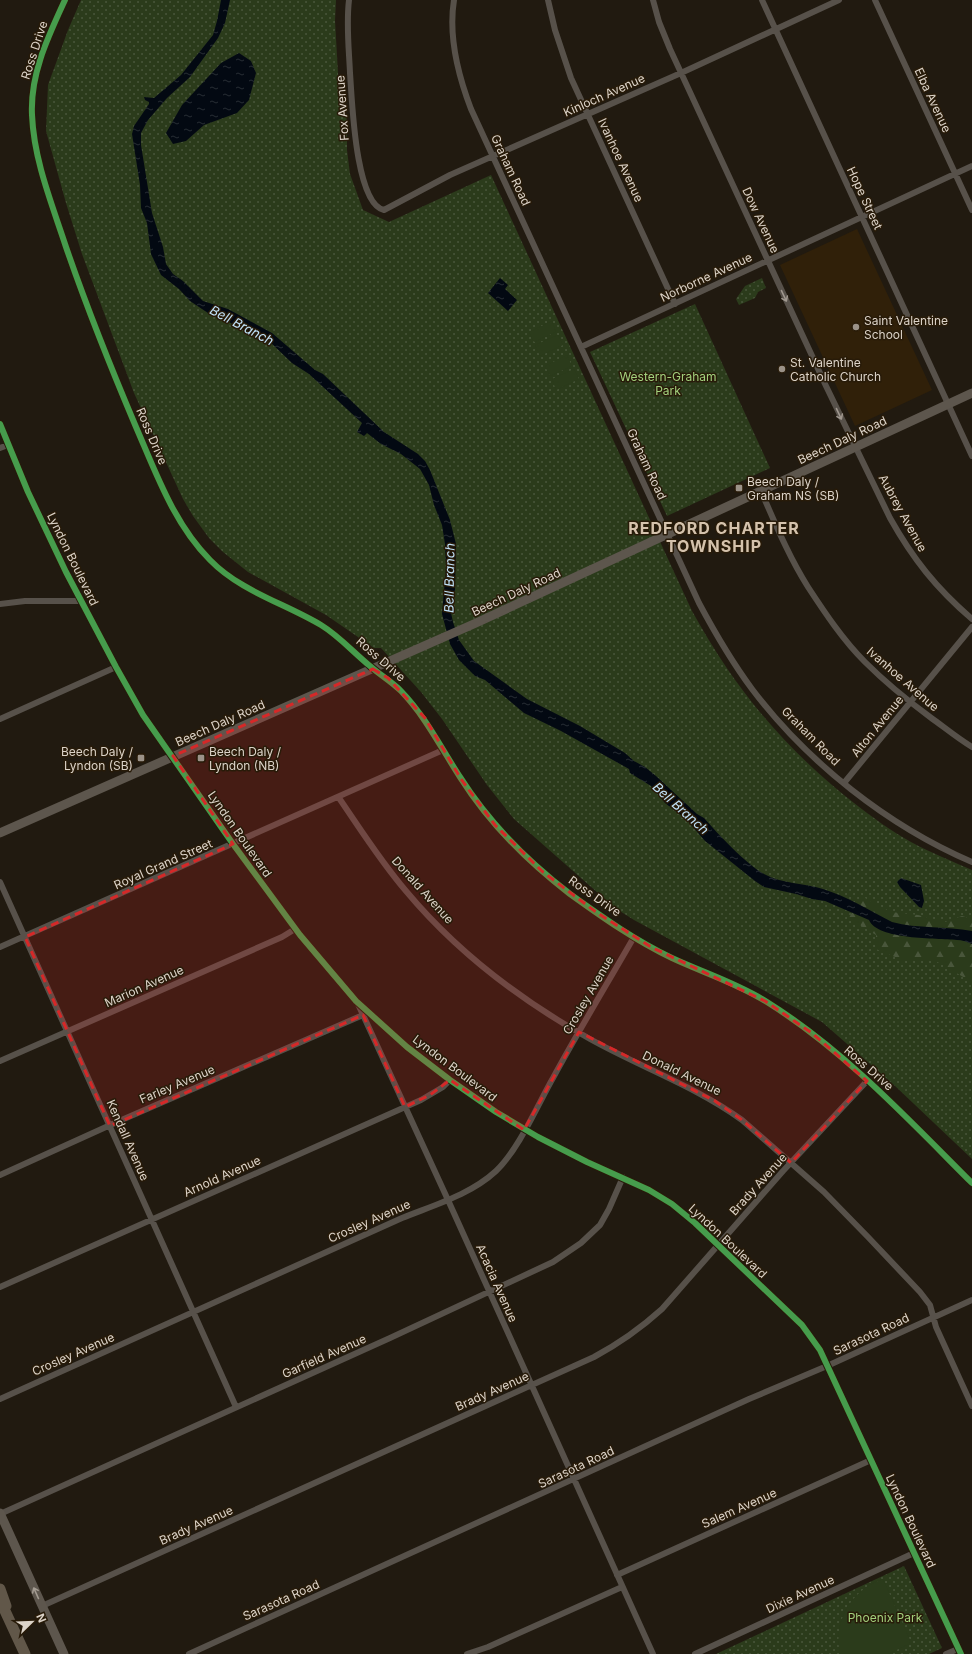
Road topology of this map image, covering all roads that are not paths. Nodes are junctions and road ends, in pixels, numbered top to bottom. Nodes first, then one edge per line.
1 (65, 0) edge
2 (349, 0) edge
3 (454, 0) edge
4 (548, 0) edge
5 (652, 0) edge
6 (762, 0) edge
7 (839, 0) edge
8 (875, 0) edge
9 (775, 29) junction
10 (681, 73) junction
11 (587, 115) junction
12 (493, 158) junction
13 (972, 166) edge
14 (955, 174) junction
15 (379, 209) joint
16 (972, 210) edge
17 (861, 217) junction
18 (768, 260) junction
19 (676, 304) junction
20 (581, 347) junction
21 (972, 393) edge
22 (948, 404) junction
23 (0, 424) edge
24 (8, 445) junction
25 (0, 448) edge
26 (855, 448) junction
27 (972, 456) edge
28 (761, 491) junction
29 (667, 535) junction
30 (80, 601) junction
31 (0, 604) edge
32 (972, 618) edge
33 (972, 627) edge
34 (116, 667) junction
35 (373, 669) junction
36 (910, 703) junction
37 (0, 718) edge
38 (972, 747) edge
39 (444, 750) junction
40 (173, 756) junction
41 (844, 783) junction
42 (339, 798) junction
43 (0, 833) edge
44 (233, 844) junction
45 (972, 862) edge
46 (0, 882) edge
47 (295, 929) junction
48 (634, 936) junction
49 (25, 937) junction
50 (0, 947) edge
51 (356, 1001) junction
52 (363, 1015) junction
53 (67, 1032) junction
54 (579, 1032) junction
55 (0, 1061) edge
56 (450, 1080) junction
57 (867, 1081) junction
58 (405, 1107) junction
59 (110, 1126) junction
60 (524, 1130) junction
61 (792, 1163) junction
62 (0, 1175) edge
63 (623, 1177) junction
64 (972, 1183) edge
65 (448, 1200) junction
66 (151, 1219) junction
67 (718, 1246) junction
68 (0, 1287) edge
69 (489, 1293) junction
70 (972, 1300) edge
71 (194, 1313) junction
72 (934, 1318) junction
73 (828, 1366) junction
74 (531, 1386) junction
75 (0, 1400) edge
76 (972, 1406) edge
77 (236, 1407) junction
78 (871, 1460) junction
79 (573, 1479) junction
80 (0, 1513) edge
81 (914, 1553) junction
82 (617, 1575) junction
83 (622, 1587) junction
84 (0, 1589) edge
85 (0, 1600) edge
86 (42, 1606) junction
87 (16, 1635) junction
88 (960, 1651) edge
89 (25, 1654) edge
90 (64, 1654) edge
91 (189, 1654) edge
92 (467, 1654) edge
93 (653, 1654) edge
94 (694, 1654) edge
95 (946, 1654) edge

1 - 35 street, Ross Drive
2 - 15 street, Fox Avenue
3 - 12 street, Graham Road
4 - 11 street, Ivanhoe Avenue
5 - 10 street, Dow Avenue
6 - 9 street, Hope Street
7 - 9 street, Kinloch Avenue
8 - 14 street, Elba Avenue
9 - 10 street, Kinloch Avenue
9 - 17 street, Hope Street
10 - 11 street, Kinloch Avenue
10 - 18 street, Dow Avenue
11 - 12 street, Kinloch Avenue
11 - 19 street, Ivanhoe Avenue
12 - 15 street, Kinloch Avenue
12 - 20 street, Graham Road
13 - 14 street, Norborne Avenue
14 - 16 street, Elba Avenue
14 - 17 street, Norborne Avenue
17 - 18 street, Norborne Avenue
17 - 22 street, Hope Street
18 - 19 street, Norborne Avenue
18 -> 26 street, Dow Avenue
19 - 20 street, Norborne Avenue
20 - 29 street, Graham Road
21 - 22 main road, Beech Daly Road
22 - 26 main road, Beech Daly Road
22 - 27 street, Hope Street
23 - 24 street, Lyndon Boulevard
24 - 25 street
24 - 30 street, Lyndon Boulevard
26 - 28 main road, Beech Daly Road
26 - 32 street, Aubrey Avenue
28 - 29 main road, Beech Daly Road
28 - 36 street, Ivanhoe Avenue
29 - 35 main road, Beech Daly Road
29 - 41 street, Graham Road
30 - 31 street
30 - 34 street, Lyndon Boulevard
33 - 36 street, Alton Avenue
34 - 37 street
34 - 40 street, Lyndon Boulevard
35 - 39 street, Ross Drive
35 - 40 main road, Beech Daly Road
36 - 38 street, Ivanhoe Avenue
36 - 41 street, Alton Avenue
39 - 42 street, Royal Grand Street
39 - 48 street, Ross Drive
40 - 43 main road, Beech Daly Road
40 - 44 street, Lyndon Boulevard
41 - 45 street, Graham Road
42 - 44 street, Royal Grand Street
42 - 54 street, Donald Avenue
44 - 47 street, Lyndon Boulevard
44 - 49 street, Royal Grand Street
46 - 49 street, Kendall Avenue
47 - 51 street, Lyndon Boulevard
47 - 53 street, Marion Avenue
48 - 54 street, Crosley Avenue
48 - 57 street, Ross Drive
49 - 50 street, Royal Grand Street
49 - 53 street, Kendall Avenue
51 - 52 street, Acacia Avenue
51 - 56 street, Lyndon Boulevard
52 - 58 street, Acacia Avenue
52 - 59 street, Farley Avenue
53 - 55 street, Marion Avenue
53 - 59 street, Kendall Avenue
54 - 60 street, Crosley Avenue
54 - 61 street, Donald Avenue
56 - 58 street, Arnold Avenue
56 - 60 street, Lyndon Boulevard
57 - 61 street, Brady Avenue
57 - 64 street, Ross Drive
58 - 65 street, Acacia Avenue
58 - 66 street, Arnold Avenue
59 - 62 street, Farley Avenue
59 - 66 street, Kendall Avenue
60 - 63 street, Lyndon Boulevard
60 - 65 street, Crosley Avenue
61 - 67 street, Brady Avenue
61 - 72 street, Donald Avenue
63 - 67 street, Lyndon Boulevard
63 - 69 street, Garfield Avenue
65 - 69 street, Acacia Avenue
65 - 71 street, Crosley Avenue
66 - 68 street, Arnold Avenue
66 - 71 street, Kendall Avenue
67 - 73 street, Lyndon Boulevard
67 - 74 street, Brady Avenue
69 - 74 street, Acacia Avenue
69 - 77 street, Garfield Avenue
70 - 72 street, Sarasota Road
71 - 75 street, Crosley Avenue
71 - 77 street, Kendall Avenue
72 - 73 street, Sarasota Road
72 - 76 street, Donald Avenue
73 - 78 street, Lyndon Boulevard
73 - 79 street, Sarasota Road
74 - 79 street, Acacia Avenue
74 - 86 street, Brady Avenue
77 - 80 street, Garfield Avenue
78 - 81 street, Lyndon Boulevard
78 - 82 street, Salem Avenue
79 - 82 street, Acacia Avenue
79 - 91 street, Sarasota Road
86 -> 80 main road
81 - 88 street, Lyndon Boulevard
81 - 94 street, Dixie Avenue
82 - 83 street, Acacia Avenue
83 - 92 street
83 - 93 street
84 - 87 highway
85 - 87 highway
86 - 90 main road
87 - 89 highway
88 - 95 street

